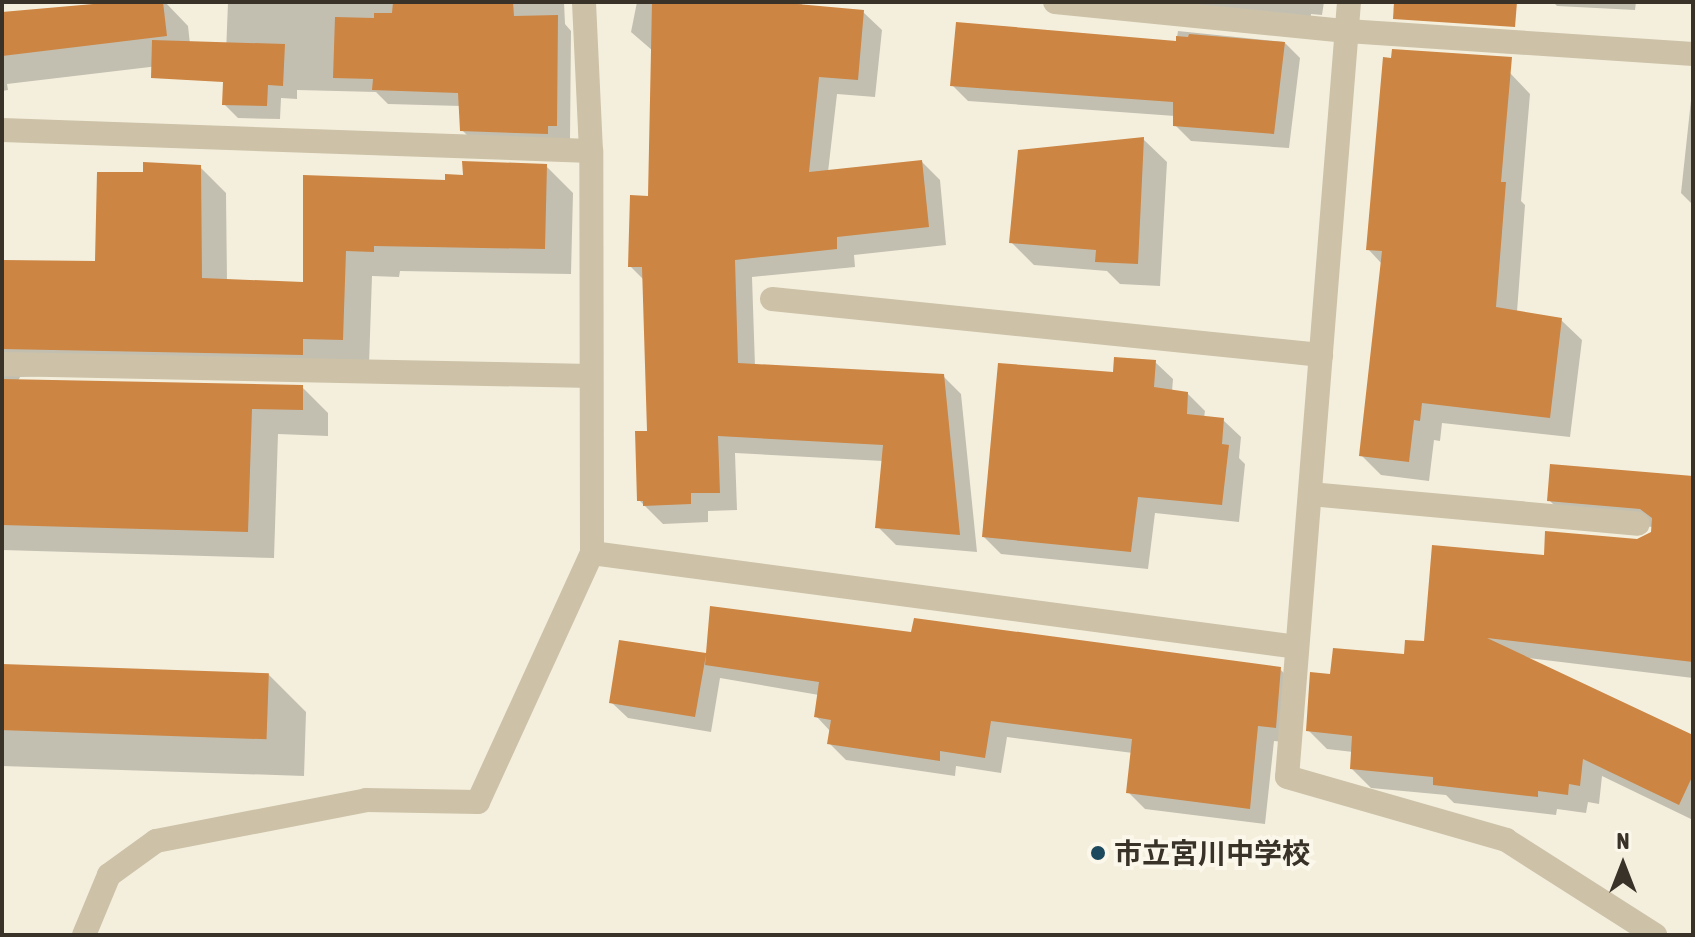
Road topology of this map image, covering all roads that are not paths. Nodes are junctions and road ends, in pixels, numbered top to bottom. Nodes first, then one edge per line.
1 (584, 2) edge
2 (1055, 2) edge
3 (1349, 2) edge
4 (1347, 31) junction
5 (1693, 54) edge
6 (2, 130) edge
7 (591, 151) junction
8 (772, 299) dead end
9 (1321, 355) junction
10 (2, 364) edge
11 (591, 376) junction
12 (1310, 494) junction
13 (1638, 524) dead end
14 (592, 553) junction
15 (1297, 647) junction
16 (84, 935) edge
17 (1655, 935) edge

1 - 7 street
2 - 4 street
3 - 4 street
4 - 5 street
4 - 9 street
6 - 7 street
7 - 11 street
8 - 9 street
9 - 12 street
10 - 11 street
11 - 14 street
12 - 13 street
12 - 15 street
14 - 15 street
14 - 16 street
15 - 17 street

